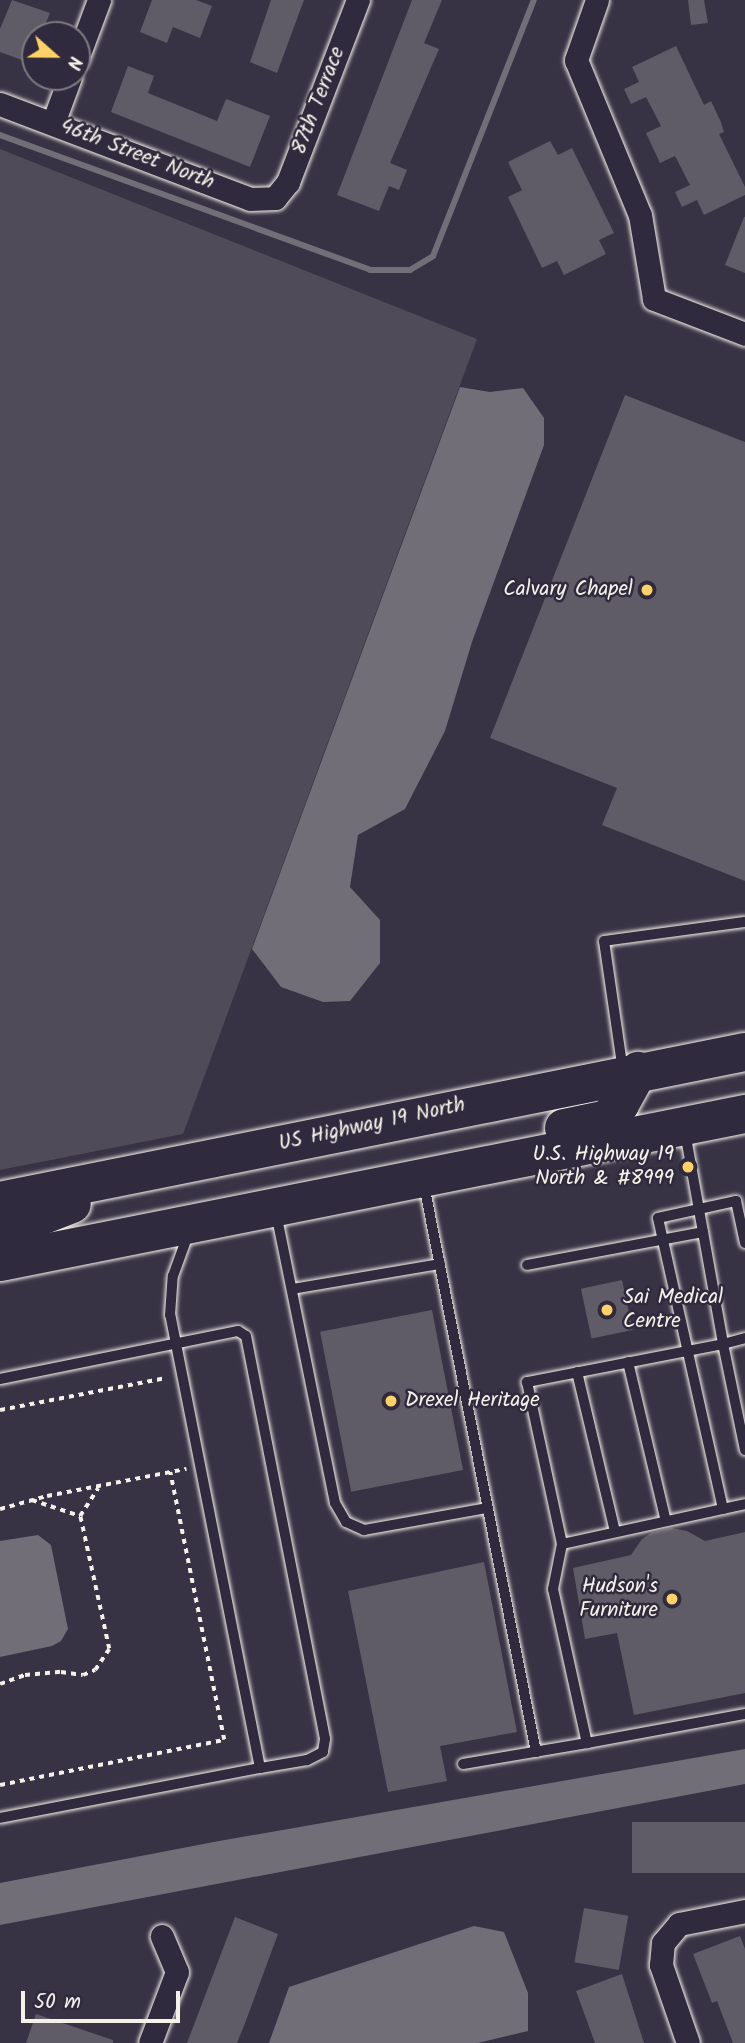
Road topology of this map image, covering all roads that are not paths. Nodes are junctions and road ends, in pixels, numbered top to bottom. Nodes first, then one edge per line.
1 (99, 0) edge
2 (358, 0) edge
3 (597, 0) edge
4 (91, 21) edge
5 (65, 91) edge
6 (0, 104) edge
7 (53, 123) junction
8 (275, 198) joint
9 (745, 334) edge
10 (745, 922) edge
11 (745, 1052) edge
12 (631, 1073) junction
13 (745, 1114) edge
14 (684, 1126) junction
15 (155, 1170) junction
16 (423, 1178) junction
17 (0, 1200) edge
18 (275, 1207) junction
19 (699, 1209) junction
20 (205, 1221) junction
21 (0, 1232) edge
22 (703, 1232) junction
23 (663, 1240) junction
24 (745, 1244) edge
25 (0, 1262) edge
26 (440, 1264) junction
27 (527, 1265) dead end
28 (292, 1289) junction
29 (745, 1338) edge
30 (175, 1342) junction
31 (723, 1343) junction
32 (686, 1351) junction
33 (628, 1362) junction
34 (578, 1372) junction
35 (0, 1379) edge
36 (745, 1450) edge
37 (745, 1504) edge
38 (488, 1508) junction
39 (723, 1508) junction
40 (666, 1521) junction
41 (615, 1532) junction
42 (562, 1544) junction
43 (745, 1714) edge
44 (587, 1743) junction
45 (536, 1752) junction
46 (463, 1764) dead end
47 (260, 1768) junction
48 (0, 1818) edge
49 (745, 1911) edge
50 (162, 1936) dead end
51 (150, 2043) edge
52 (688, 2043) edge

1 - 4 street
2 - 8 street, 87th Terrace
3 - 9 street
5 - 7 street
6 - 7 street, 46th Street North
7 - 8 street, 46th Street North
10 - 12 lane
11 - 12 highway, US Highway 19 North
12 - 15 highway, US Highway 19 North
12 - 20 highway
13 - 14 highway
14 - 16 highway
14 - 19 lane
15 - 17 highway, US Highway 19 North
15 - 21 highway
16 - 18 highway
16 - 26 lane
18 - 20 highway
18 - 28 lane
19 - 22 lane
19 - 23 lane
19 - 24 lane
20 - 25 highway
20 - 30 lane
22 - 23 lane
22 - 31 lane
23 - 27 lane
23 - 32 lane
26 - 28 lane
26 - 38 lane
28 - 38 lane
29 - 31 lane
30 - 35 lane
30 - 47 lane
30 - 47 lane
31 - 32 lane
31 - 36 lane
32 - 33 lane
32 - 39 lane
33 - 34 lane
33 - 40 lane
34 - 41 lane
34 - 42 lane
37 - 39 lane
38 - 45 lane
39 - 40 lane
40 - 41 lane
41 - 42 lane
42 - 44 lane
43 - 44 lane
44 - 45 lane
45 - 46 lane
47 - 48 lane
49 - 52 street
50 - 51 street

